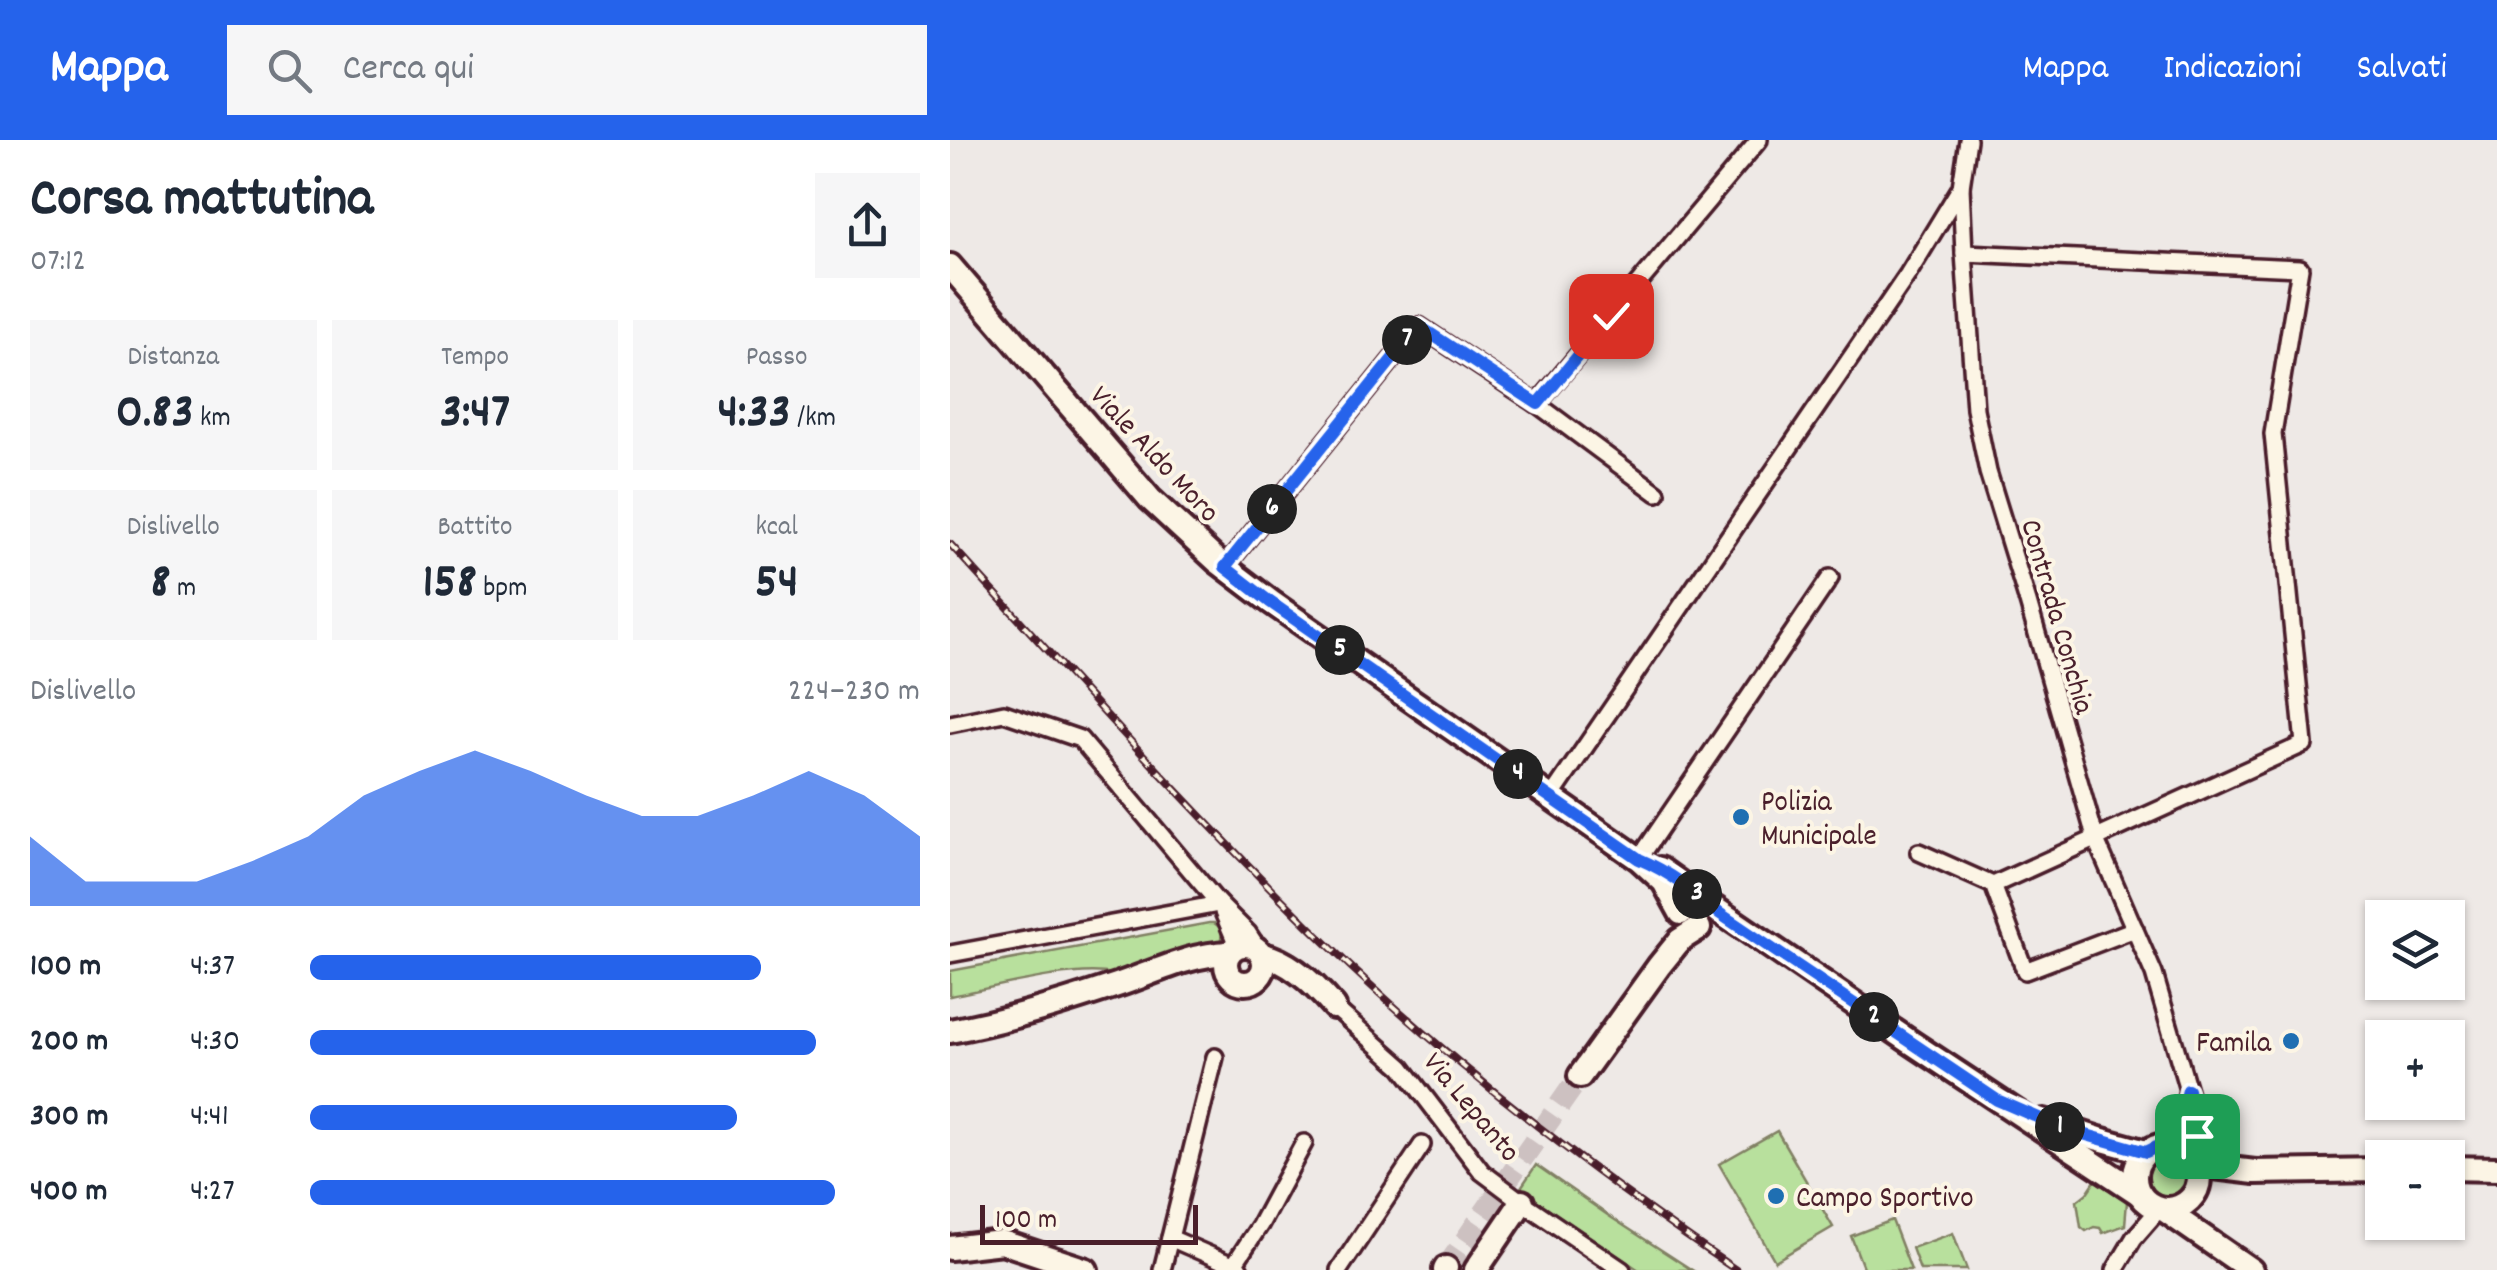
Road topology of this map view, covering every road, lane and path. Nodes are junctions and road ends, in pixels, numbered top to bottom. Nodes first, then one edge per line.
1 (1759, 140) edge
2 (1968, 140) edge
3 (1960, 187) junction
4 (1964, 253) junction
5 (950, 266) edge
6 (1538, 404) junction
7 (1657, 493) dead end
8 (1225, 567) junction
9 (1830, 578) dead end
10 (950, 724) edge
11 (1551, 797) junction
12 (2096, 840) junction
13 (1919, 852) dead end
14 (1639, 859) junction
15 (1993, 885) junction
16 (1219, 904) junction
17 (1696, 915) junction
18 (2135, 929) junction
19 (1232, 951) junction
20 (1261, 952) junction
21 (950, 954) edge
22 (1164, 970) junction
23 (1242, 980) junction
24 (1334, 1006) junction
25 (950, 1031) edge
26 (1214, 1057) dead end
27 (1580, 1076) tunnel mouth
28 (2188, 1090) junction
29 (1997, 1100) junction
30 (1304, 1143) dead end
31 (1422, 1145) dead end
32 (2155, 1148) junction
33 (2465, 1168) edge
34 (2497, 1168) edge
35 (2365, 1170) edge
36 (2196, 1177) junction
37 (1522, 1202) junction
38 (2151, 1202) junction
39 (1170, 1238) junction
40 (2213, 1243) junction
41 (950, 1248) edge
42 (1238, 1268) edge
43 (1086, 1270) edge
44 (1162, 1270) edge
45 (1338, 1270) edge
46 (1476, 1270) edge
47 (1622, 1270) edge
48 (2115, 1270) edge
49 (2251, 1270) edge

1 - 6 street
2 - 3 street, Contrada Conchia
3 - 4 street, Contrada Conchia
3 - 11 street
4 - 12 street, Contrada Conchia
4 - 12 street
5 - 8 main road, Viale Aldo Moro
6 - 7 street
6 - 8 street
8 - 11 main road, Viale Aldo Moro
9 - 14 street
10 - 16 street
11 - 14 main road, Viale Aldo Moro
12 - 15 street
12 - 18 street, Contrada Conchia
13 - 15 street
14 - 17 main road, Viale Aldo Moro
15 - 18 street
16 - 19 street
16 - 20 street
16 - 21 street
17 - 27 main road
17 - 29 main road, Viale Aldo Moro
18 - 28 street, Contrada Conchia
19 - 20 main road
19 - 22 main road
19 - 23 main road
20 - 23 main road
20 - 24 main road
22 - 23 main road
22 - 25 main road
23 - 24 main road
24 - 37 street, Via Lepanto
26 - 39 street
28 - 32 street
28 - 36 street, Contrada Conchia
29 - 32 main road, Viale Aldo Moro
29 - 38 main road, Viale Aldo Moro
30 - 42 street
31 - 45 street
32 - 36 main road
32 - 38 main road
33 - 34 main road
35 - 36 main road
36 - 38 main road
36 - 40 main road
37 - 46 main road
37 - 47 street, Via Lepanto
38 - 40 main road, Viale Aldo Moro
38 - 48 street
39 - 42 street
39 - 44 street
40 - 49 main road, Viale Aldo Moro
41 - 43 main road

